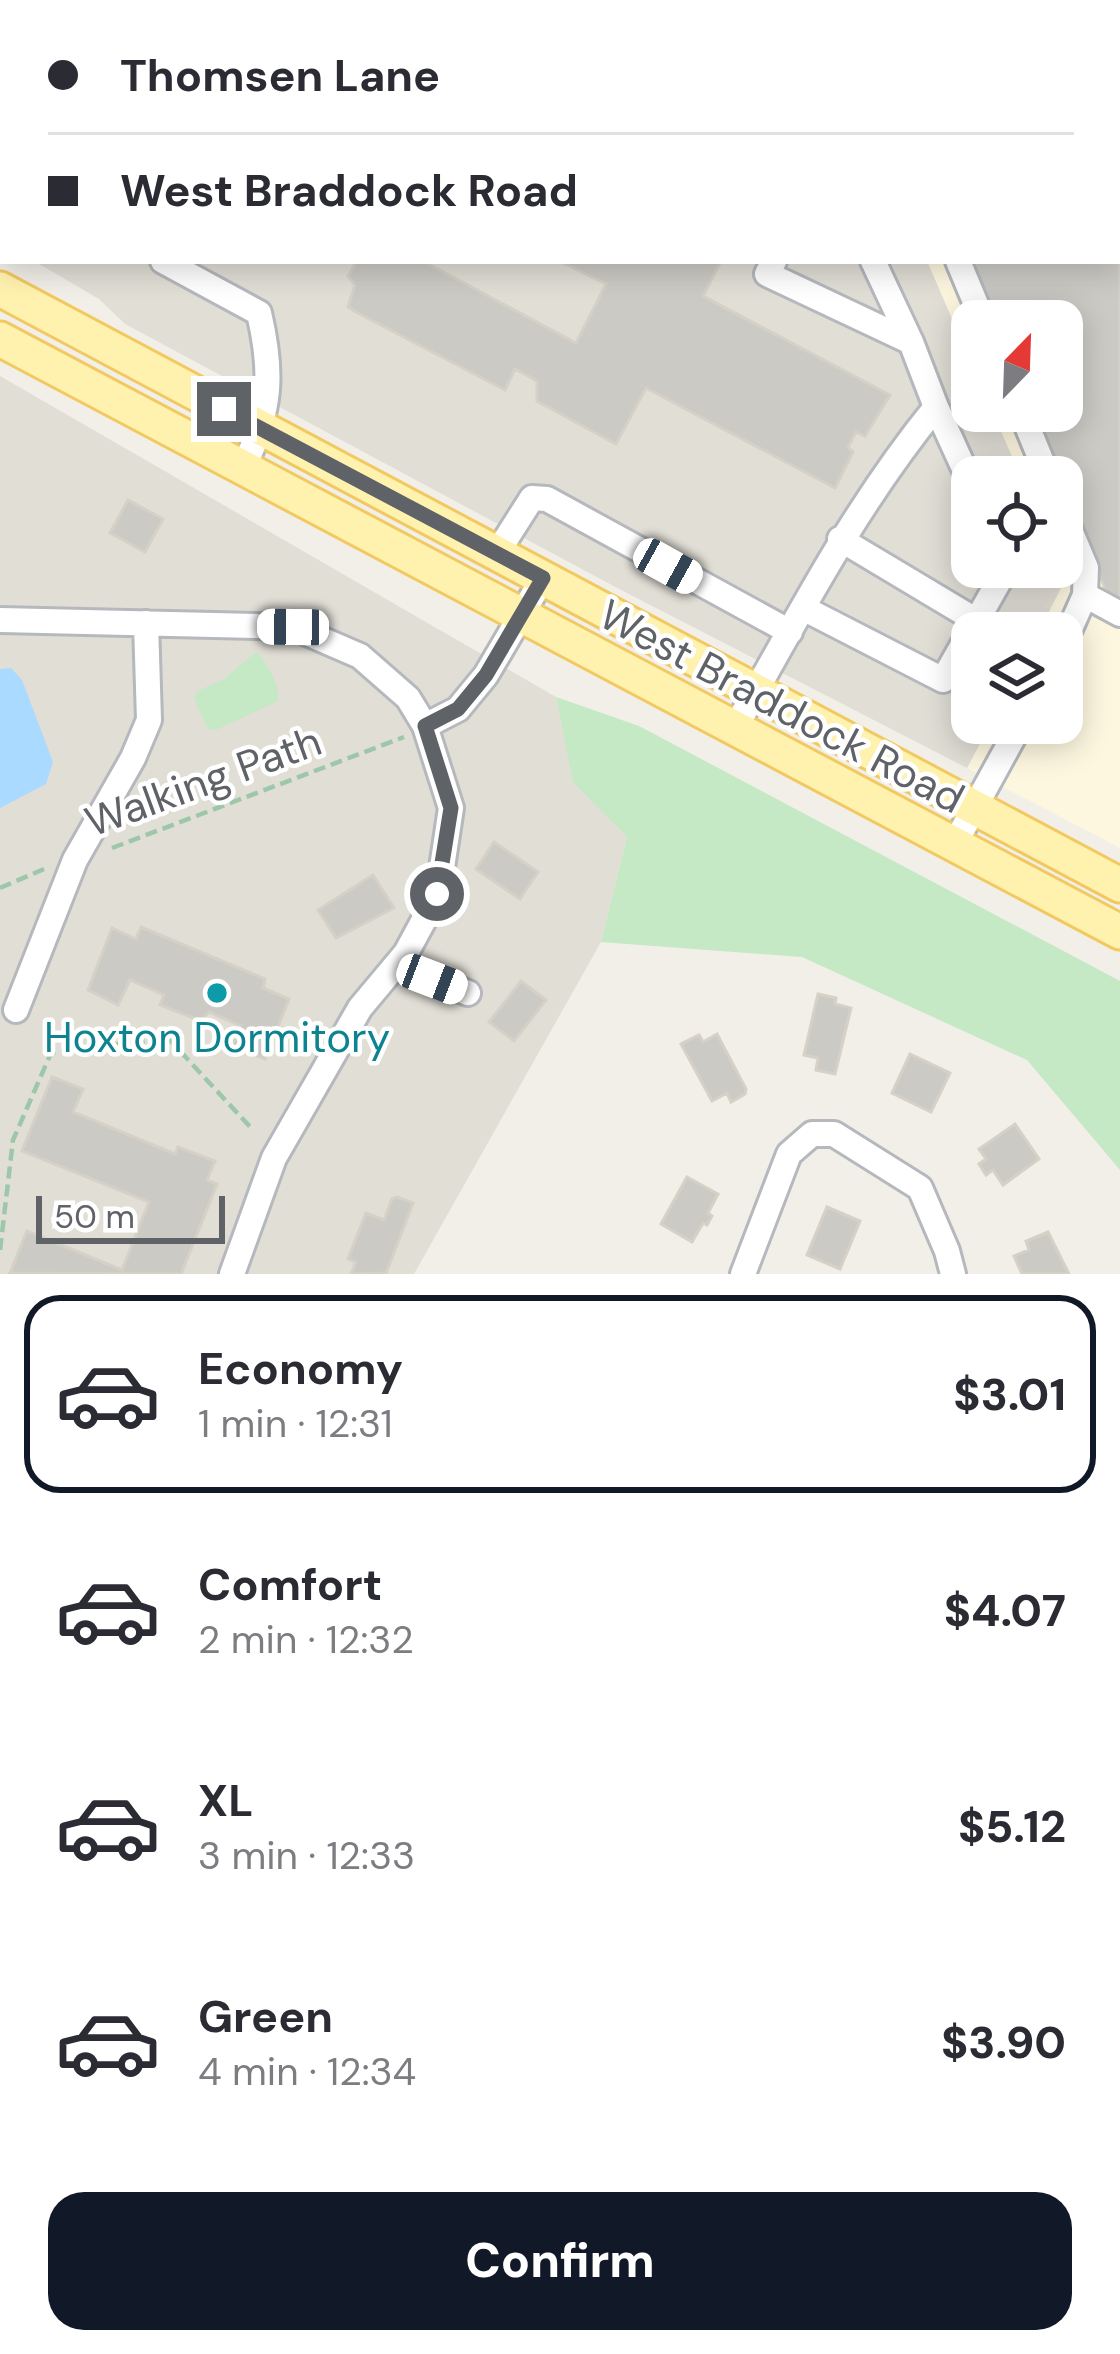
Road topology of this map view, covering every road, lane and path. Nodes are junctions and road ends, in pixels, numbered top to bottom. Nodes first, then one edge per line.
1 (169, 264) edge
2 (772, 264) edge
3 (874, 264) edge
4 (959, 264) edge
5 (0, 290) edge
6 (974, 300) edge
7 (0, 339) edge
8 (911, 342) junction
9 (936, 407) junction
10 (262, 428) junction
11 (958, 456) edge
12 (244, 466) junction
13 (840, 538) junction
14 (496, 553) junction
15 (1083, 561) edge
16 (543, 578) junction
17 (1085, 596) junction
18 (803, 608) junction
19 (964, 612) edge
20 (1078, 612) edge
21 (1120, 614) edge
22 (521, 615) junction
23 (0, 620) edge
24 (146, 623) junction
25 (790, 632) junction
26 (951, 667) edge
27 (755, 692) junction
28 (425, 726) junction
29 (735, 728) junction
30 (1010, 744) edge
31 (974, 808) junction
32 (954, 845) junction
33 (75, 860) junction
34 (1120, 885) edge
35 (0, 888) edge
36 (1120, 932) edge
37 (397, 964) junction
38 (468, 993) dead end
39 (16, 1010) dead end
40 (253, 1130) dead end
41 (0, 1250) edge
42 (232, 1274) edge
43 (743, 1274) edge
44 (953, 1274) edge

1 - 10 street
2 - 8 street
3 - 8 street
4 - 6 street
5 - 10 main road, West Braddock Road
7 - 12 main road, West Braddock Road
8 - 9 street
9 - 11 street
9 - 13 street
10 - 12 street
10 - 14 main road, West Braddock Road
12 - 22 main road, West Braddock Road
13 - 18 street
13 - 19 street
14 - 16 main road, West Braddock Road
14 - 25 street
15 - 17 street
16 - 22 street
16 - 27 main road, West Braddock Road
17 - 20 street
17 - 21 street
18 - 25 street
18 - 26 street
22 - 28 street
22 - 29 main road, West Braddock Road
23 - 24 street
24 - 28 street
24 - 33 street
25 - 27 street
27 - 29 street
27 - 31 main road, West Braddock Road
28 - 33 path, Walking Path
28 - 37 street
29 - 32 main road, West Braddock Road
30 - 31 street
31 - 32 street
31 - 34 main road, West Braddock Road
32 - 36 main road, West Braddock Road
33 - 35 path, Walking Path
33 - 39 street
37 - 38 street
37 - 42 street
40 - 41 path
43 - 44 street

